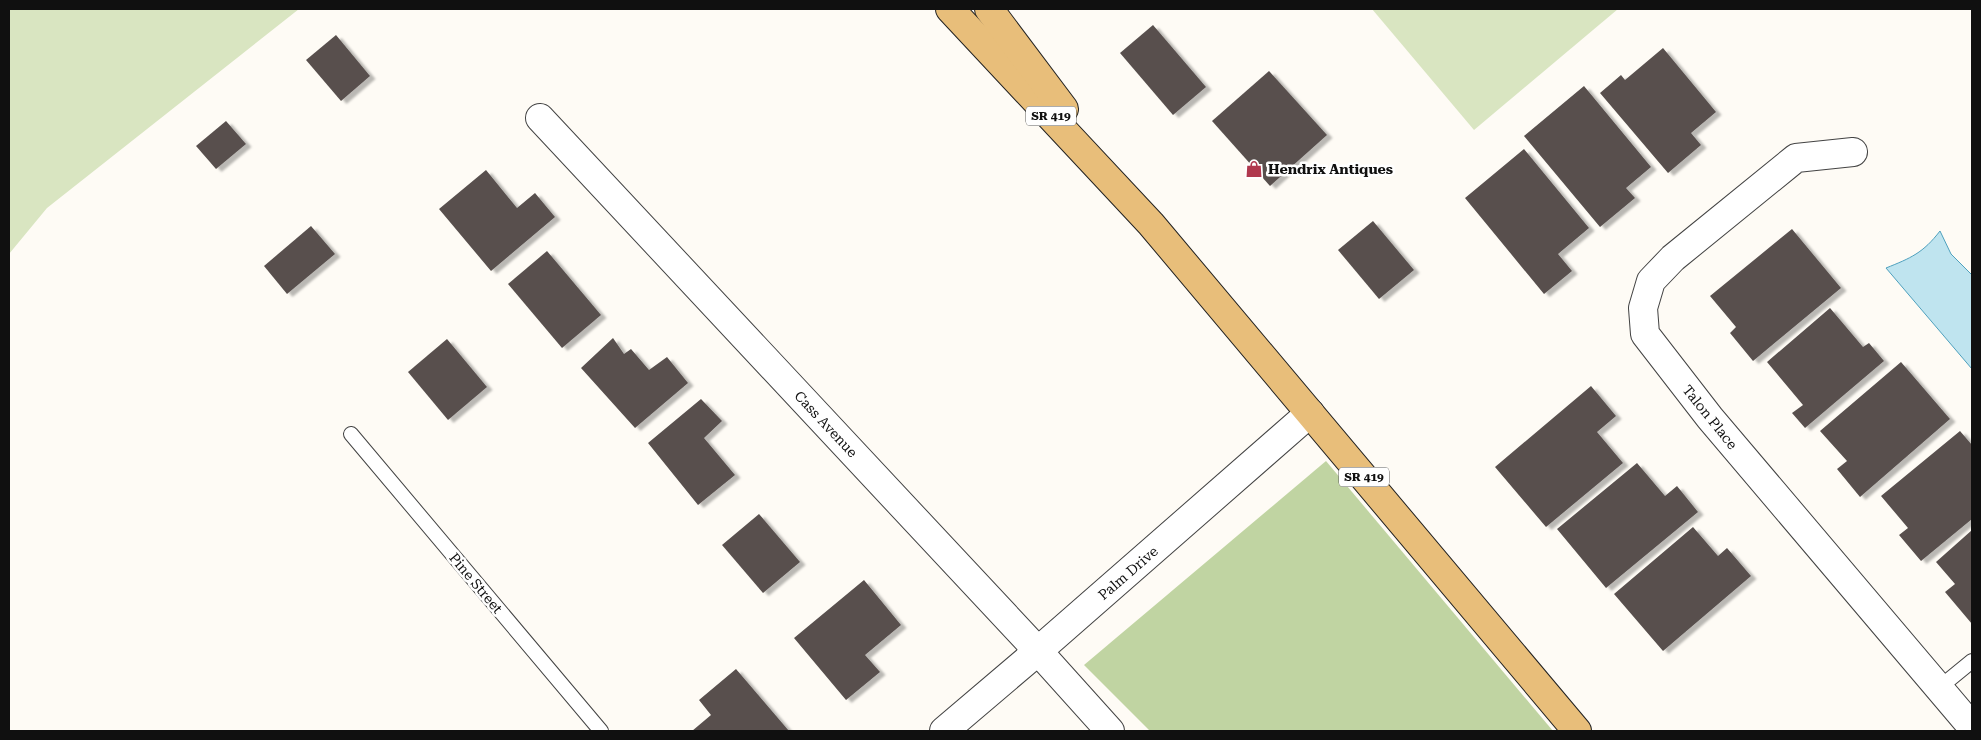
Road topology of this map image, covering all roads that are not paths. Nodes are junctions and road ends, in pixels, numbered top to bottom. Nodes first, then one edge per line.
1 (950, 9) edge
2 (989, 9) edge
3 (540, 118) dead end
4 (1853, 152) dead end
5 (1151, 224) junction
6 (1310, 413) junction
7 (351, 434) dead end
8 (1038, 651) junction
9 (1972, 661) edge
10 (1939, 688) junction
11 (1972, 728) edge
12 (602, 731) edge
13 (944, 731) edge
14 (1110, 731) edge
15 (1577, 731) edge

1 - 5 main road, SR 419
2 - 5 main road, SR 419
3 - 8 street, Cass Avenue
4 - 10 street, Talon Place
5 - 6 main road, SR 419
6 - 8 street, Palm Drive
6 - 15 main road, SR 419
7 - 12 lane, Pine Street
8 - 13 street, Palm Drive
8 - 14 street, Cass Avenue
9 - 10 lane
10 - 11 street, Talon Place

